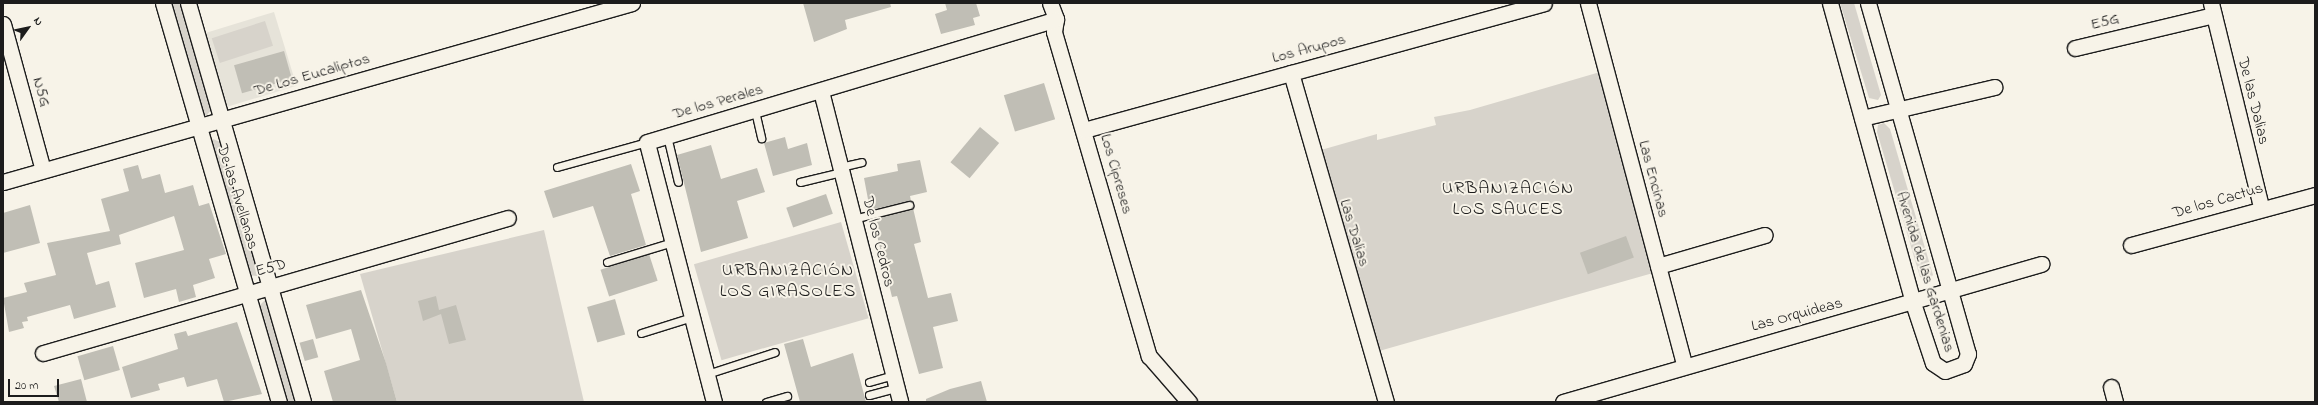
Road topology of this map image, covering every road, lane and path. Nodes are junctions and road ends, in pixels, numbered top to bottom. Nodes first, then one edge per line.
1 (163, 3) edge
2 (188, 3) edge
3 (632, 3) edge
4 (1050, 3) edge
5 (1544, 3) edge
6 (1588, 3) edge
7 (1830, 3) edge
8 (1868, 3) edge
9 (2212, 9) edge
10 (1056, 19) junction
11 (3, 24) edge
12 (2075, 48) dead end
13 (1291, 73) junction
14 (1994, 86) dead end
15 (821, 91) junction
16 (1898, 107) junction
17 (754, 111) junction
18 (1862, 118) junction
19 (219, 120) junction
20 (196, 125) junction
21 (1084, 130) junction
22 (667, 136) junction
23 (762, 138) dead end
24 (647, 142) junction
25 (862, 162) dead end
26 (557, 167) dead end
27 (841, 169) junction
28 (43, 170) junction
29 (3, 182) edge
30 (678, 182) dead end
31 (800, 182) dead end
32 (2315, 195) edge
33 (909, 205) dead end
34 (2261, 207) junction
35 (508, 218) dead end
36 (853, 219) junction
37 (1766, 235) dead end
38 (673, 242) junction
39 (2131, 245) dead end
40 (607, 262) dead end
41 (2042, 264) dead end
42 (1658, 266) junction
43 (271, 287) junction
44 (248, 293) junction
45 (1951, 293) junction
46 (1913, 303) junction
47 (692, 317) junction
48 (640, 333) dead end
49 (775, 352) dead end
50 (43, 354) dead end
51 (1684, 364) junction
52 (707, 374) junction
53 (869, 382) dead end
54 (2111, 387) dead end
55 (896, 388) edge
56 (869, 395) dead end
57 (787, 396) dead end
58 (279, 402) edge
59 (303, 402) edge
60 (714, 402) edge
61 (766, 402) edge
62 (1189, 402) edge
63 (1386, 402) edge
64 (1562, 402) edge
65 (2115, 402) edge

1 - 20 street, De las Avellanas
2 - 19 street, De las Avellanas
3 - 19 street, De Los Eucaliptos
4 - 10 street, Los Cipreses
5 - 13 street, Los Arupos
6 - 42 street, Las Encinas
7 - 18 street, Avenida de las Gardenias
8 - 16 street, Avenida de las Gardenias
9 - 12 street, E5G
9 - 34 street, De las Dalias
10 - 15 street, De los Perales
10 - 21 street, Los Cipreses
11 - 28 street, N5G
13 - 21 street, Los Arupos
13 - 63 street, Las Dalias
14 - 16 street
15 - 17 street, De los Perales
15 - 27 street, De los Cedros
16 - 18 street
16 - 45 street, Avenida de las Gardenias
17 - 22 street, De los Perales
17 - 23 lane
18 - 46 street, Avenida de las Gardenias
19 - 20 street, De Los Eucaliptos
19 - 43 street, De las Avellanas
20 - 28 street, De Los Eucaliptos
20 - 44 street, De las Avellanas
21 - 62 street, Los Cipreses
22 - 24 street, De los Perales
22 - 30 lane
24 - 26 lane
24 - 38 street
25 - 27 lane
27 - 31 lane
27 - 36 street, De los Cedros
28 - 29 street, De Los Eucaliptos
32 - 34 street, De los Cactus
33 - 36 lane
34 - 39 street, De los Cactus
35 - 43 street, E5D
36 - 55 street, De los Cedros
37 - 42 street
38 - 40 lane
38 - 47 street
41 - 45 street, Las Orquideas
42 - 51 street, Las Encinas
43 - 44 street, E5D
43 - 59 street, De las Avellanas
44 - 50 street, E5D
44 - 58 street, De las Avellanas
45 - 46 street, Las Orquideas
45 - 46 street, Avenida de las Gardenias
46 - 51 street, Las Orquideas
47 - 48 lane
47 - 52 street
49 - 52 lane
51 - 64 street, Las Orquideas
52 - 60 street
53 - 55 lane
54 - 65 street
55 - 56 lane
57 - 61 lane

